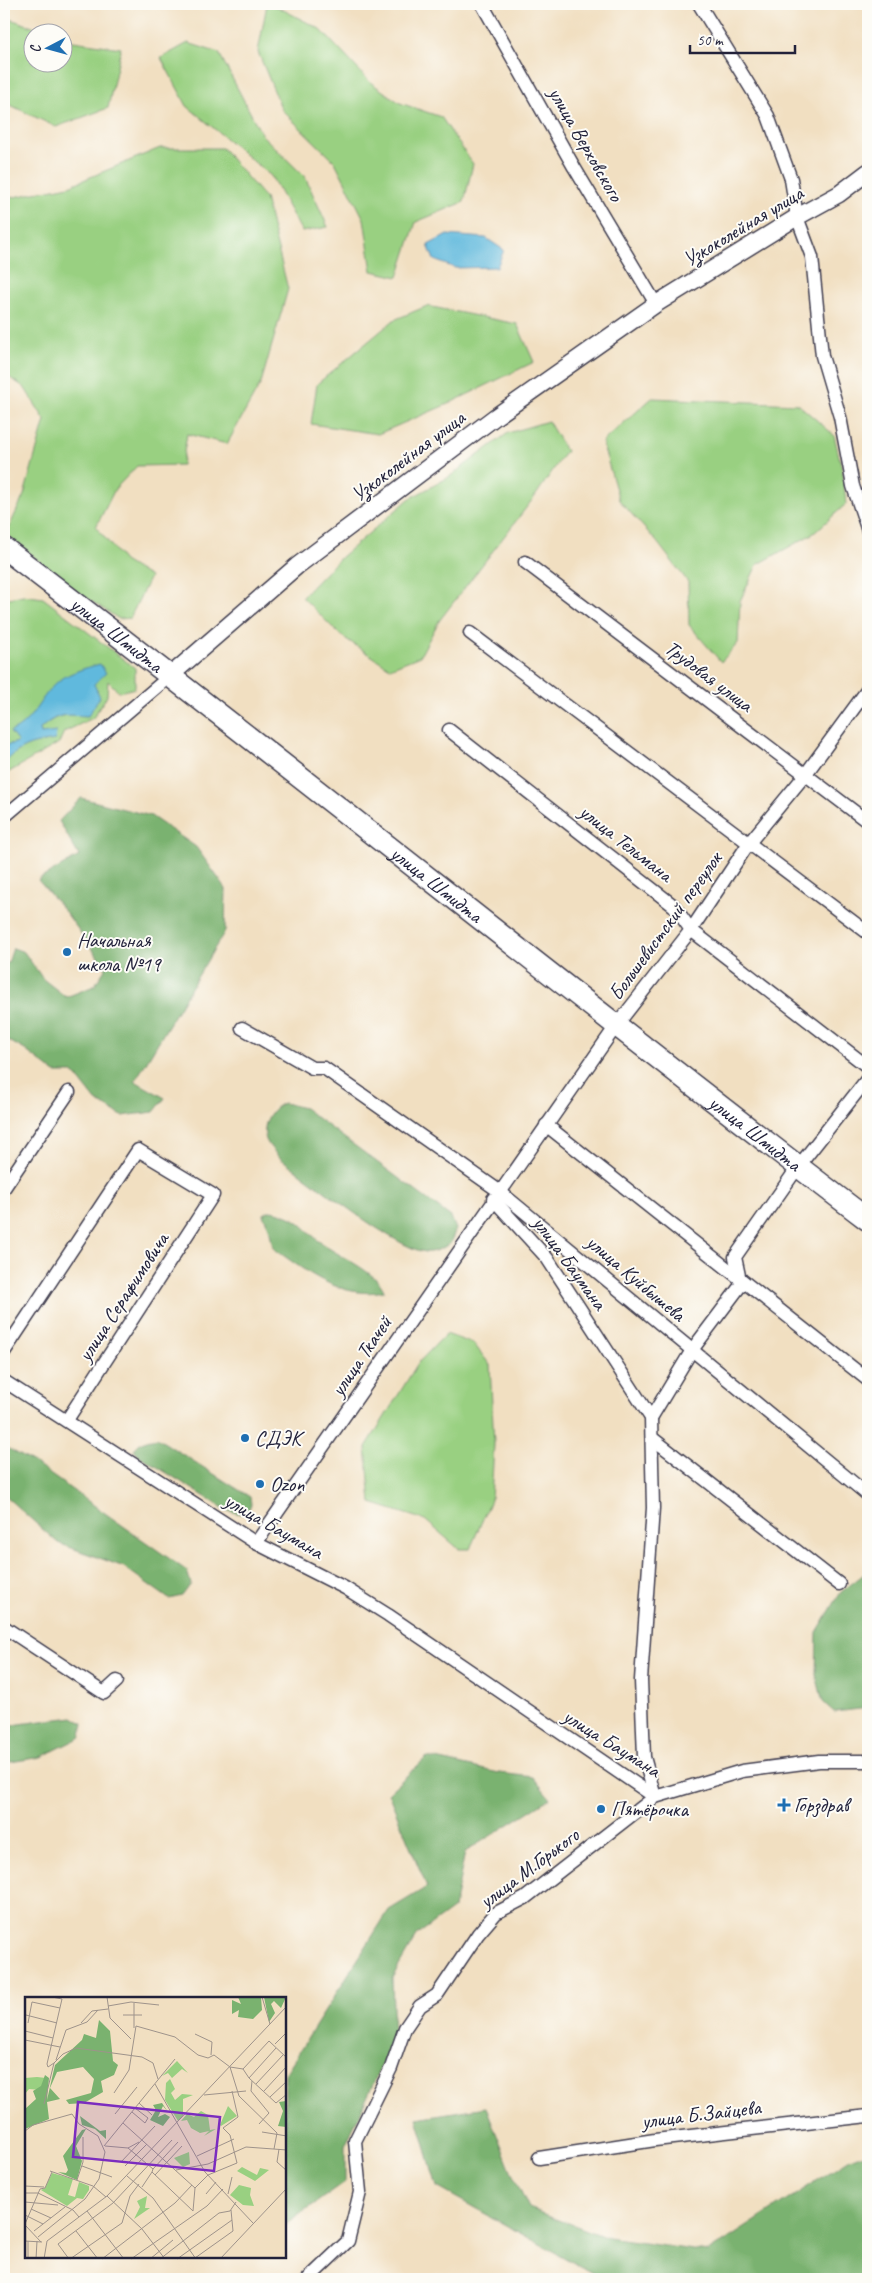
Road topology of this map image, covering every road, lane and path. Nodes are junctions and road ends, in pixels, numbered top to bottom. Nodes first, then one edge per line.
1 (482, 4) edge
2 (699, 4) edge
3 (868, 172) edge
4 (797, 217) junction
5 (656, 304) junction
6 (868, 530) edge
7 (4, 548) edge
8 (525, 562) dead end
9 (470, 633) dead end
10 (171, 675) junction
11 (868, 689) edge
12 (449, 730) dead end
13 (805, 775) junction
14 (4, 816) edge
15 (868, 822) edge
16 (750, 843) junction
17 (692, 930) junction
18 (868, 933) edge
19 (616, 1026) junction
20 (242, 1028) dead end
21 (868, 1066) edge
22 (868, 1078) edge
23 (69, 1092) dead end
24 (546, 1125) junction
25 (798, 1167) junction
26 (4, 1188) edge
27 (496, 1195) junction
28 (868, 1220) edge
29 (739, 1278) junction
30 (692, 1350) junction
31 (4, 1352) edge
32 (868, 1380) edge
33 (4, 1381) edge
34 (651, 1418) junction
35 (67, 1420) junction
36 (652, 1438) junction
37 (868, 1495) edge
38 (256, 1543) junction
39 (839, 1584) dead end
40 (4, 1627) edge
41 (117, 1681) dead end
42 (868, 1761) edge
43 (655, 1797) junction
44 (868, 2116) edge
45 (539, 2158) dead end
46 (308, 2279) edge

1 - 5 street, улица Верховского
2 - 4 street
3 - 4 street, Узкоколейная улица
4 - 5 street, Узкоколейная улица
4 - 6 street
5 - 10 street, Узкоколейная улица
7 - 10 main road, улица Шмидта
8 - 13 street, Трудовая улица
9 - 16 street
10 - 14 street, Узкоколейная улица
10 - 19 main road, улица Шмидта
11 - 13 street, Большевистский переулок
12 - 17 street, улица Тельмана
13 - 15 street, Трудовая улица
13 - 16 street, Большевистский переулок
16 - 17 street, Большевистский переулок
16 - 18 street
17 - 19 street, Большевистский переулок
17 - 21 street, улица Тельмана
19 - 24 street, Большевистский переулок
19 - 25 main road, улица Шмидта
20 - 27 street, улица Куйбышева
22 - 25 street
23 - 26 street
24 - 27 street, Большевистский переулок
24 - 29 street
25 - 28 main road, улица Шмидта
25 - 29 street
27 - 30 street, улица Куйбышева
27 - 34 street, улица Баумана
27 - 38 street, улица Ткачей
29 - 30 street
29 - 32 street
30 - 34 street
30 - 37 street, улица Куйбышева
31 - 35 street, улица Серафимовича
33 - 35 street, улица Баумана
34 - 36 street, улица Баумана
35 - 38 street, улица Баумана
36 - 39 street
36 - 43 street, улица Баумана
38 - 43 street, улица Баумана
40 - 41 street
42 - 43 street, улица М.Горького
43 - 46 street, улица М.Горького
44 - 45 street, улица Б.Зайцева

